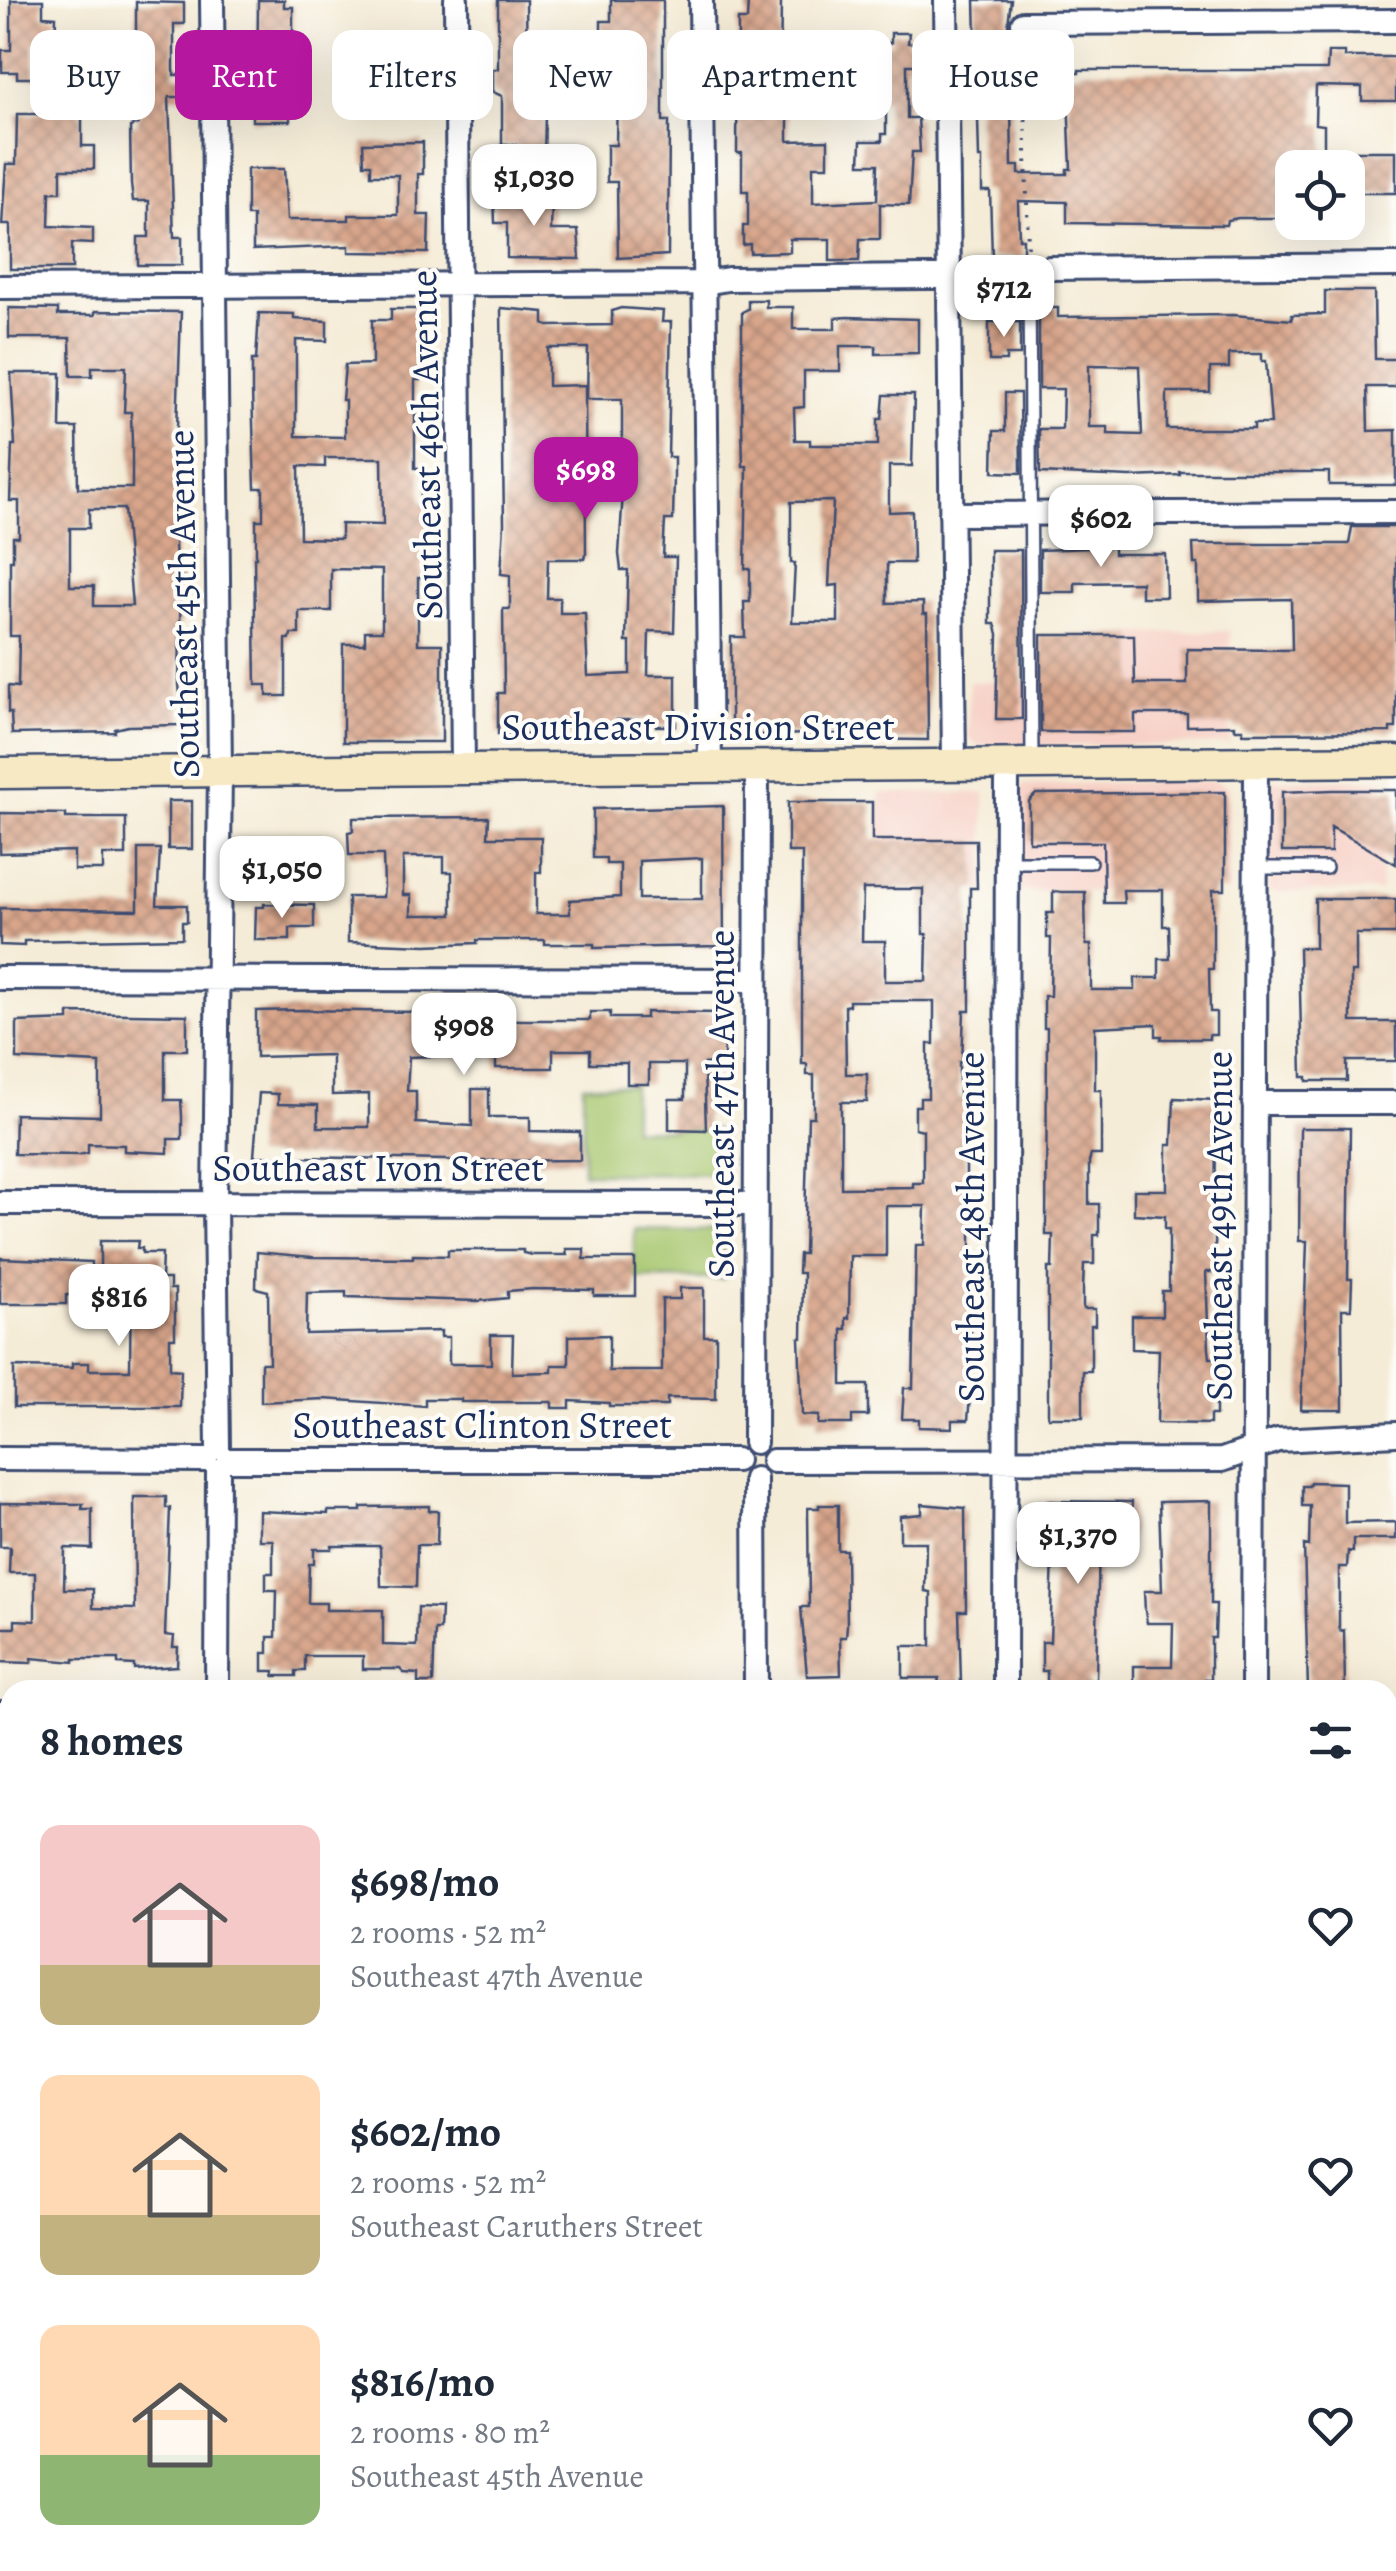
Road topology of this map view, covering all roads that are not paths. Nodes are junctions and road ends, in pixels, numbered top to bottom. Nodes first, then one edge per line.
1 (212, 0) edge
2 (456, 0) edge
3 (700, 0) edge
4 (946, 0) edge
5 (1396, 21) edge
6 (1023, 23) road end
7 (1396, 266) edge
8 (1029, 276) junction
9 (948, 278) junction
10 (704, 283) junction
11 (214, 285) junction
12 (459, 285) junction
13 (0, 287) edge
14 (1396, 512) edge
15 (951, 514) junction
16 (1033, 515) junction
17 (1396, 762) edge
18 (1256, 763) junction
19 (1020, 765) junction
20 (757, 766) junction
21 (954, 766) junction
22 (710, 767) junction
23 (463, 769) junction
24 (220, 771) junction
25 (0, 773) edge
26 (1007, 862) junction
27 (1090, 862) dead end
28 (1256, 868) junction
29 (1326, 868) dead end
30 (0, 978) edge
31 (219, 978) junction
32 (756, 980) junction
33 (1254, 1103) junction
34 (1396, 1103) edge
35 (0, 1202) edge
36 (215, 1202) junction
37 (756, 1204) junction
38 (1396, 1434) edge
39 (755, 1442) junction
40 (1253, 1450) junction
41 (0, 1459) edge
42 (218, 1460) junction
43 (736, 1460) junction
44 (1006, 1460) junction
45 (773, 1461) junction
46 (755, 1479) junction
47 (216, 1680) edge
48 (756, 1680) edge
49 (1005, 1680) edge
50 (1253, 1680) edge

1 - 11 street, Southeast 45th Avenue
2 - 12 street, Southeast 46th Avenue
3 - 10 street
4 - 9 street
5 - 6 street
7 - 8 street
8 - 9 street
8 - 16 lane
9 - 10 street
9 - 15 street
10 - 12 street
10 - 22 street
11 - 12 street
11 - 13 street
11 - 24 street, Southeast 45th Avenue
12 - 23 street, Southeast 46th Avenue
14 - 16 street
15 - 16 street
15 - 21 street
16 - 19 lane
17 - 18 main road, Southeast Division Street
18 - 19 main road, Southeast Division Street
18 - 28 street, Southeast 49th Avenue
19 - 21 main road, Southeast Division Street
19 - 26 street, Southeast 48th Avenue
20 - 21 main road, Southeast Division Street
20 - 22 main road, Southeast Division Street
20 - 32 street, Southeast 47th Avenue
22 - 23 main road, Southeast Division Street
23 - 24 main road, Southeast Division Street
24 - 25 main road, Southeast Division Street
24 - 31 street, Southeast 45th Avenue
26 - 27 lane
26 - 44 street, Southeast 48th Avenue
28 - 29 lane
28 - 33 street, Southeast 49th Avenue
30 - 31 street
31 - 32 street
31 - 36 street, Southeast 45th Avenue
32 - 37 street, Southeast 47th Avenue
33 - 34 street
33 - 40 street, Southeast 49th Avenue
35 - 36 street, Southeast Ivon Street
36 - 37 street, Southeast Ivon Street
36 - 42 street, Southeast 45th Avenue
37 - 39 street, Southeast 47th Avenue
38 - 40 street
39 - 43 street
39 - 45 street
40 - 44 street
40 - 50 street, Southeast 49th Avenue
41 - 42 street, Southeast Clinton Street
42 - 43 street, Southeast Clinton Street
42 - 47 street, Southeast 45th Avenue
43 - 46 street
44 - 45 street
44 - 49 street, Southeast 48th Avenue
45 - 46 street
46 - 48 street

